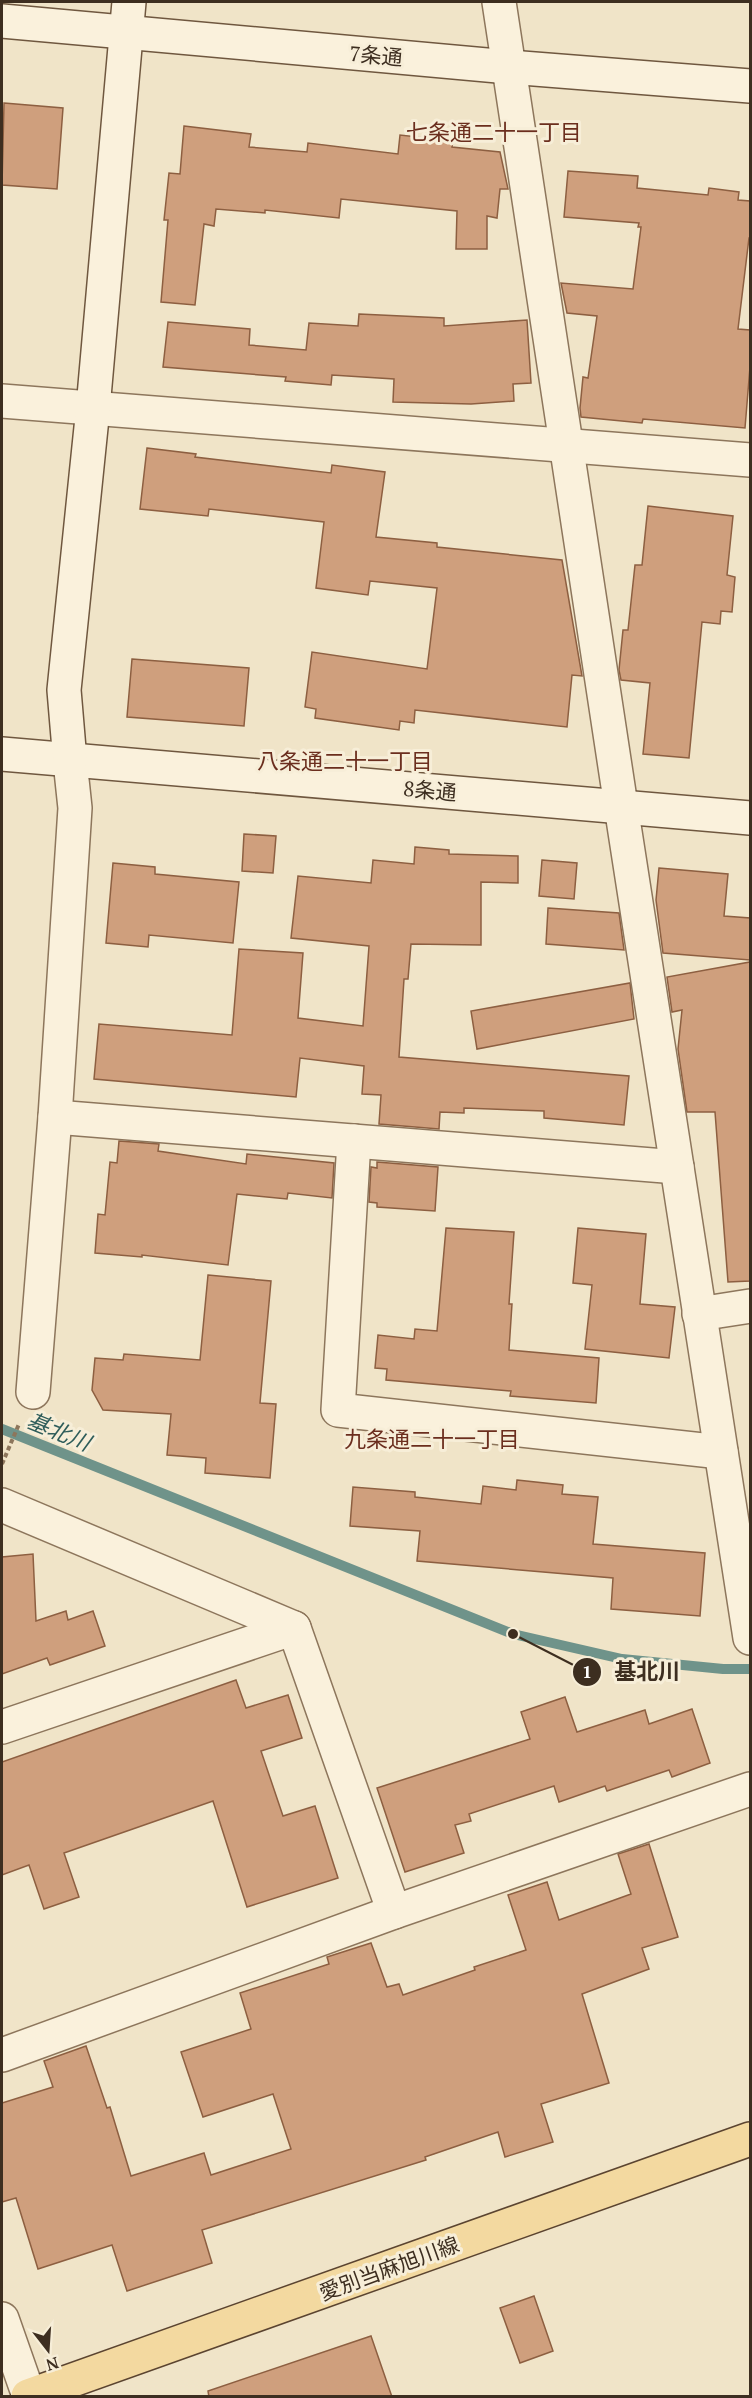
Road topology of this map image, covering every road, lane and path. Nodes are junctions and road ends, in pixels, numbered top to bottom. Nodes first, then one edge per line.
1 (499, 2) edge
2 (127, 17) edge
3 (2, 21) edge
4 (508, 67) junction
5 (750, 86) edge
6 (2, 401) edge
7 (93, 408) junction
8 (566, 446) junction
9 (750, 460) edge
10 (2, 754) edge
11 (70, 761) junction
12 (621, 806) junction
13 (750, 818) edge
14 (55, 1117) junction
15 (354, 1141) junction
16 (676, 1167) junction
17 (750, 1306) edge
18 (699, 1314) junction
19 (33, 1392) dead end
20 (7, 1451) dead end
21 (721, 1452) junction
22 (2, 1464) edge
23 (2, 1505) edge
24 (743, 1549) edge
25 (294, 1628) junction
26 (750, 1638) edge
27 (2, 1727) edge
28 (750, 1789) edge
29 (394, 1912) junction
30 (2, 2055) edge
31 (750, 2139) edge
32 (2, 2319) edge
33 (29, 2396) edge

1 - 4 street
2 - 3 street, 7条通
2 - 4 street, 7条通
2 - 7 street
4 - 5 street, 7条通
4 - 8 street
6 - 7 street
7 - 8 street
7 - 11 street
8 - 9 street
8 - 12 street
10 - 11 street, 8条通
11 - 12 street, 8条通
11 - 14 street
12 - 13 street, 8条通
12 - 16 street
14 - 15 street
14 - 19 street
15 - 16 street
15 - 21 street
16 - 18 street
17 - 18 street
18 - 21 street
20 - 22 path
21 - 24 street
23 - 25 street
24 - 26 street
25 - 27 street
25 - 29 street
28 - 29 street
29 - 30 street
31 - 33 main road, 愛別当麻旭川線
32 - 33 street

